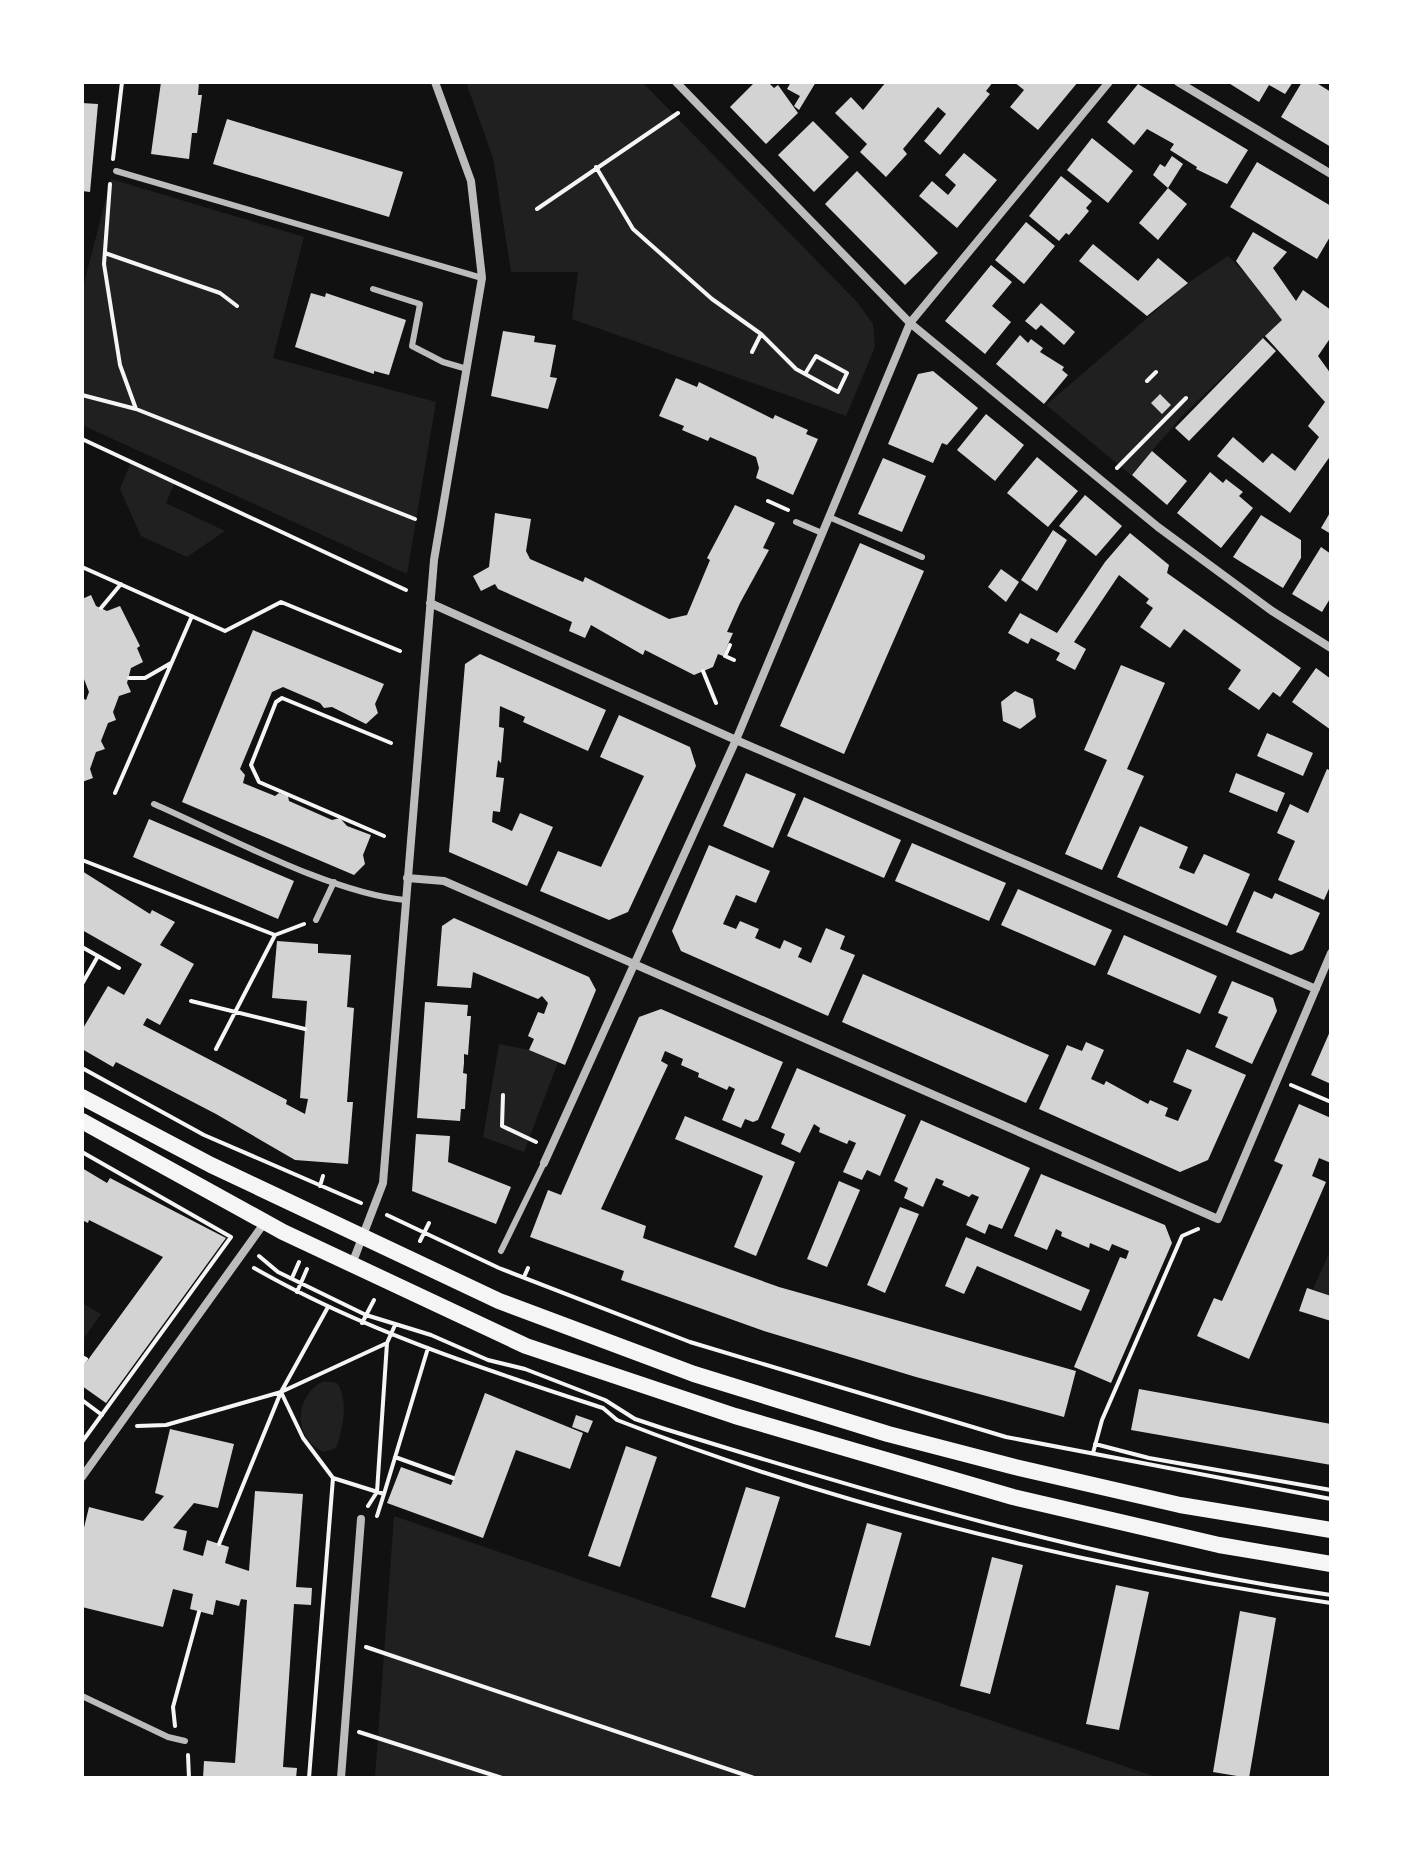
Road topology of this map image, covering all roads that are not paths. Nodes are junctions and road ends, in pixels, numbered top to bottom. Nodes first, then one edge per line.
1 (435, 82) edge
2 (676, 82) edge
3 (1109, 82) edge
4 (1178, 82) edge
5 (113, 170) road end
6 (1331, 174) edge
7 (482, 278) junction
8 (373, 289) dead end
9 (910, 323) junction
10 (467, 369) junction
11 (829, 517) junction
12 (796, 522) dead end
13 (822, 533) junction
14 (922, 557) dead end
15 (430, 603) junction
16 (1330, 644) edge
17 (736, 740) junction
18 (154, 804) dead end
19 (407, 878) junction
20 (334, 882) junction
21 (405, 900) junction
22 (316, 920) road end
23 (1331, 953) edge
24 (636, 963) junction
25 (1316, 989) junction
26 (82, 1097) edge
27 (82, 1121) edge
28 (544, 1163) joint
29 (265, 1222) junction
30 (365, 1237) junction
31 (501, 1251) dead end
32 (352, 1265) junction
33 (84, 1476) edge
34 (361, 1519) road end
35 (1331, 1530) edge
36 (1331, 1564) edge
37 (82, 1696) edge
38 (185, 1741) road end
39 (341, 1778) edge

1 - 7 street
2 - 9 street
3 - 9 street
4 - 6 street
5 - 7 lane
7 - 10 street
8 - 10 lane
9 - 11 street
9 - 16 street
10 - 15 street
11 - 13 street
11 - 14 lane
12 - 13 lane
13 - 17 street
15 - 17 street
15 - 19 street
17 - 24 street
17 - 25 street
18 - 20 lane
19 - 21 street
19 - 24 street
20 - 21 lane
20 - 22 lane
21 - 30 street
23 - 25 street
24 - 25 street
24 - 28 street
26 - 30 main road
27 - 29 main road
28 - 31 lane
29 - 32 main road
29 - 33 street
30 - 32 street
30 - 35 main road
32 - 36 main road
34 - 39 street
37 - 38 lane

